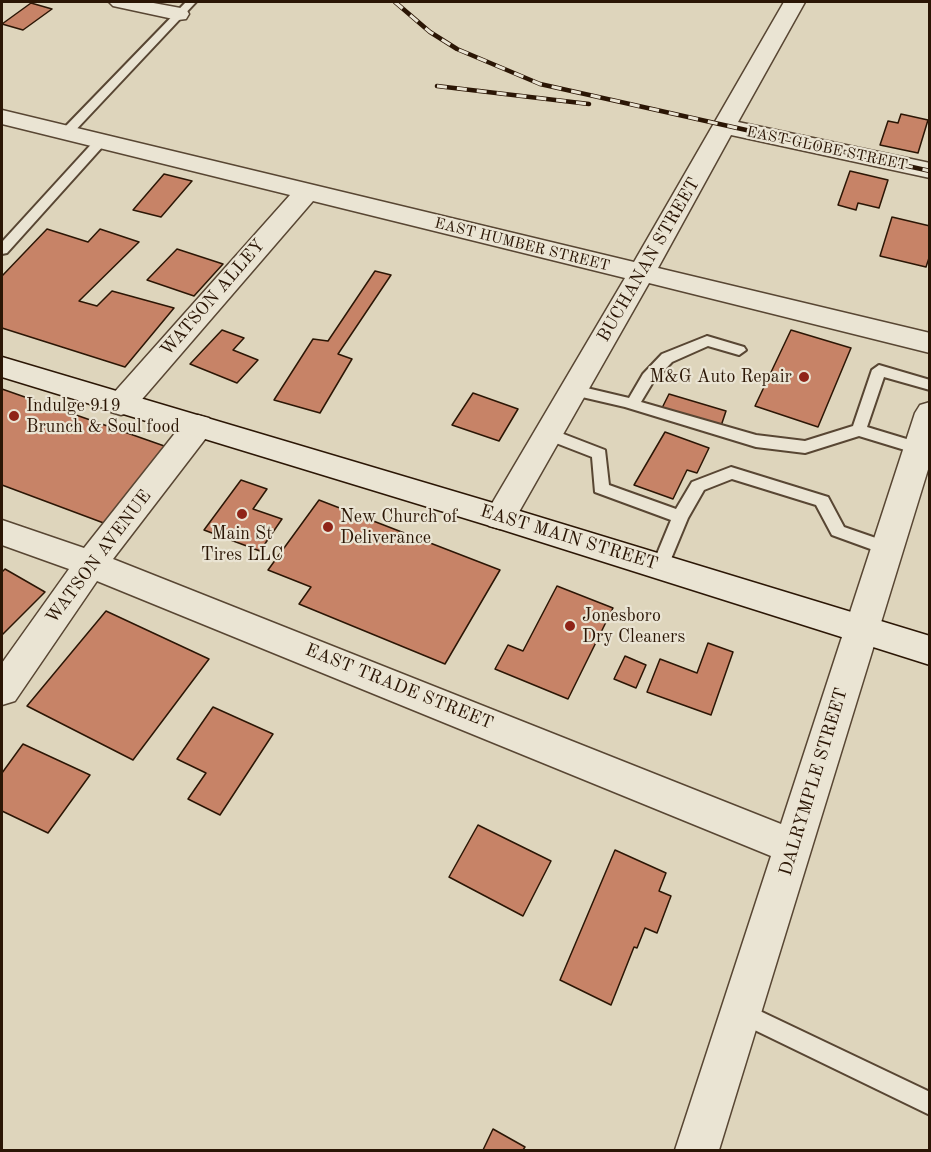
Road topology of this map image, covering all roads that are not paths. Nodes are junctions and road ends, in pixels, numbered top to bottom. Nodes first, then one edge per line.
1 (120, 2) edge
2 (794, 2) edge
3 (185, 8) edge
4 (2, 117) edge
5 (724, 126) junction
6 (67, 132) junction
7 (108, 143) junction
8 (930, 171) edge
9 (306, 193) junction
10 (2, 250) edge
11 (641, 274) junction
12 (930, 343) edge
13 (739, 350) dead end
14 (2, 367) edge
15 (930, 385) edge
16 (574, 390) junction
17 (121, 404) junction
18 (632, 405) junction
19 (930, 413) edge
20 (198, 426) junction
21 (859, 430) junction
22 (548, 434) junction
23 (918, 448) junction
24 (500, 517) junction
25 (680, 517) junction
26 (2, 531) edge
27 (887, 549) junction
28 (91, 564) junction
29 (660, 566) junction
30 (862, 630) junction
31 (930, 651) edge
32 (2, 690) edge
33 (794, 847) junction
34 (741, 1013) junction
35 (930, 1104) edge
36 (697, 1150) edge

1 - 3 street
2 - 5 street, BUCHANAN STREET
3 - 6 lane
4 - 6 street, EAST HUMBER STREET
5 - 8 street, EAST GLOBE STREET
5 - 11 street, BUCHANAN STREET
6 - 7 street, EAST HUMBER STREET
7 - 9 street, EAST HUMBER STREET
7 - 10 lane
9 - 11 street, EAST HUMBER STREET
9 - 17 street, WATSON ALLEY
11 - 12 street, EAST HUMBER STREET
11 - 16 street, BUCHANAN STREET
13 - 18 lane
14 - 17 street, EAST MAIN STREET
15 - 21 lane
16 - 18 lane
16 - 22 street, BUCHANAN STREET
17 - 20 street, EAST MAIN STREET
18 - 21 lane
19 - 23 street, DALRYMPLE STREET
20 - 24 street, EAST MAIN STREET
20 - 28 street, WATSON AVENUE
21 - 23 lane
22 - 24 street, BUCHANAN STREET
22 - 25 lane
23 - 27 street, DALRYMPLE STREET
24 - 29 street, EAST MAIN STREET
25 - 27 lane
25 - 29 lane
26 - 28 street, EAST TRADE STREET
27 - 30 street, DALRYMPLE STREET
28 - 32 street, WATSON AVENUE
28 - 33 street, EAST TRADE STREET
29 - 30 street, EAST MAIN STREET
30 - 31 street, EAST MAIN STREET
30 - 33 street, DALRYMPLE STREET
33 - 34 street, DALRYMPLE STREET
34 - 35 lane
34 - 36 street, DALRYMPLE STREET

